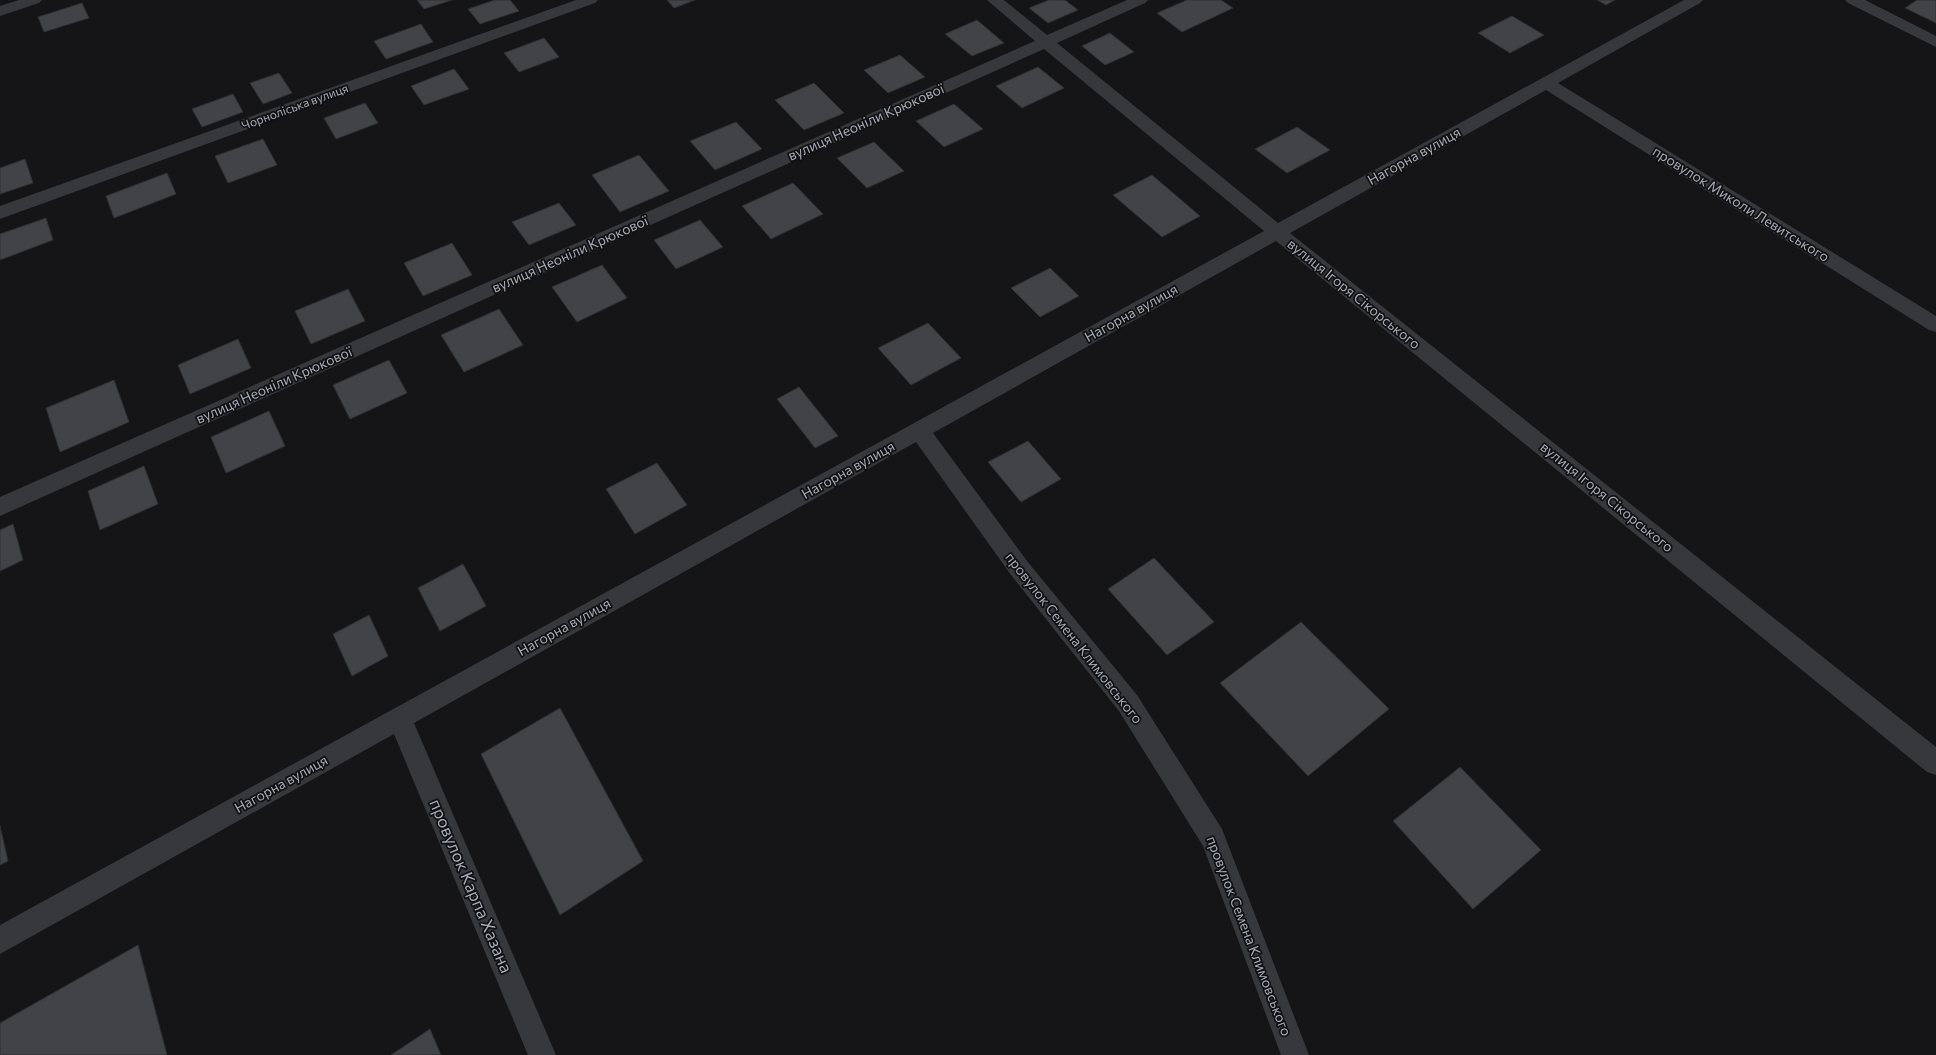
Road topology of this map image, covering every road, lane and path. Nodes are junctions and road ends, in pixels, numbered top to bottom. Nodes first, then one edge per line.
1 (34, 0) edge
2 (590, 0) edge
3 (995, 0) edge
4 (1140, 0) edge
5 (1695, 0) edge
6 (1853, 0) edge
7 (0, 10) edge
8 (1046, 42) junction
9 (1936, 42) edge
10 (1546, 83) junction
11 (0, 213) edge
12 (1277, 232) junction
13 (1936, 325) edge
14 (919, 430) junction
15 (0, 507) edge
16 (400, 718) junction
17 (1936, 763) edge
18 (0, 940) edge
19 (542, 1055) edge
20 (1295, 1055) edge

1 - 7 street
2 - 11 street, Чорноліська вулиця
3 - 8 street, вулиця Ігоря Сікорського
4 - 8 street, вулиця Неоніли Крюкової
5 - 10 street, Нагорна вулиця
6 - 9 street
8 - 12 street, вулиця Ігоря Сікорського
8 - 15 street, вулиця Неоніли Крюкової
10 - 12 street, Нагорна вулиця
10 - 13 street, провулок Миколи Левитського
12 - 14 street, Нагорна вулиця
12 - 17 street, вулиця Ігоря Сікорського
14 - 16 street, Нагорна вулиця
14 - 20 street, провулок Семена Климовського
16 - 18 street, Нагорна вулиця
16 - 19 street, провулок Карпа Хазана

